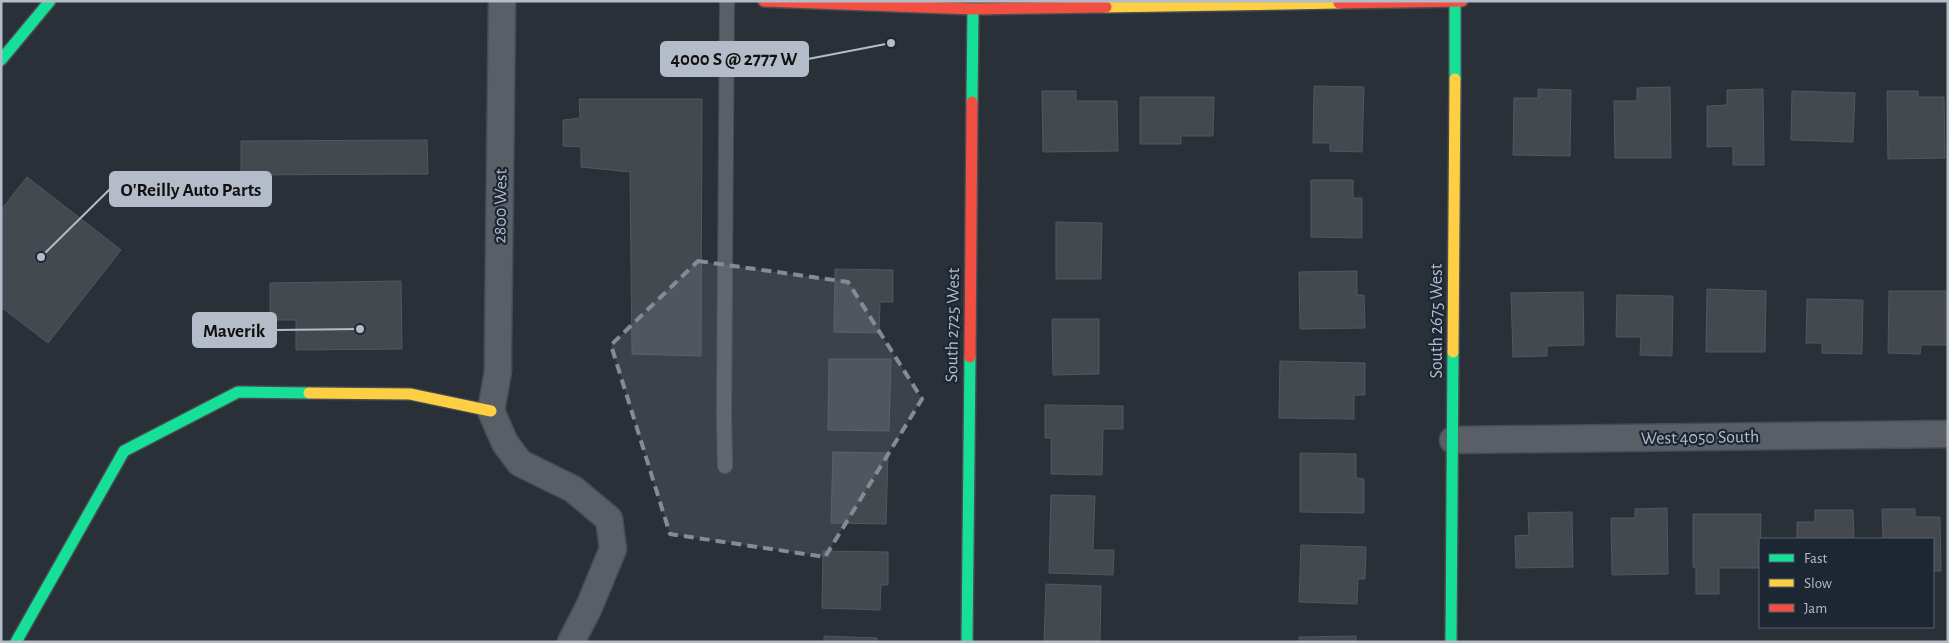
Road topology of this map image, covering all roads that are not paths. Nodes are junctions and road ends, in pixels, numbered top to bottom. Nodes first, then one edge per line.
1 (50, 1) edge
2 (502, 1) edge
3 (727, 1) edge
4 (764, 1) edge
5 (1455, 1) edge
6 (1462, 1) edge
7 (973, 9) junction
8 (1, 60) edge
9 (490, 410) junction
10 (1948, 434) edge
11 (1453, 440) junction
12 (726, 466) dead end
13 (16, 642) edge
14 (571, 642) edge
15 (967, 642) edge
16 (1451, 642) edge

1 - 8 street
2 - 9 street, 2800 West
3 - 12 lane
4 - 7 street
5 - 6 street
5 - 7 street
5 - 11 street, South 2675 West
7 - 15 street, South 2725 West
9 - 13 street
9 - 14 street
10 - 11 street, West 4050 South
11 - 16 street, South 2675 West

